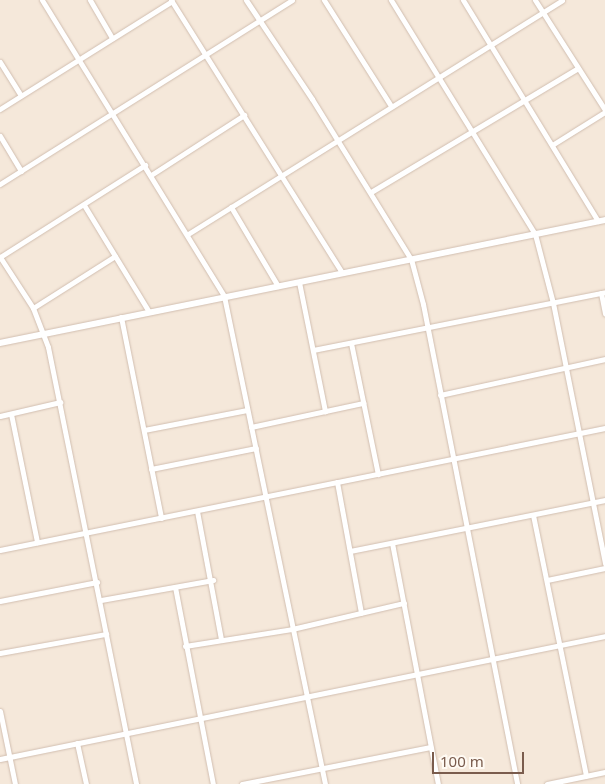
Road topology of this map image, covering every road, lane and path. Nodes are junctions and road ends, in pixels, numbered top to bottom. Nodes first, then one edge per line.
1 (42, 0) edge
2 (90, 0) edge
3 (171, 0) edge
4 (246, 0) edge
5 (292, 0) edge
6 (324, 0) edge
7 (392, 0) edge
8 (463, 0) edge
9 (535, 0) edge
10 (562, 0) edge
11 (543, 12) junction
12 (258, 20) junction
13 (112, 38) junction
14 (490, 45) junction
15 (205, 53) junction
16 (78, 59) junction
17 (0, 62) edge
18 (578, 68) junction
19 (440, 76) junction
20 (21, 95) junction
21 (524, 100) junction
22 (391, 106) junction
23 (0, 109) edge
24 (605, 111) edge
25 (112, 113) junction
26 (244, 115) junction
27 (472, 130) junction
28 (0, 136) edge
29 (338, 140) junction
30 (552, 145) junction
31 (145, 165) junction
32 (21, 171) junction
33 (151, 175) junction
34 (282, 176) junction
35 (0, 184) edge
36 (371, 192) junction
37 (84, 205) junction
38 (231, 207) junction
39 (602, 221) edge
40 (188, 234) junction
41 (535, 234) junction
42 (115, 256) junction
43 (0, 257) edge
44 (411, 259) junction
45 (342, 273) junction
46 (299, 282) junction
47 (278, 286) junction
48 (603, 293) edge
49 (224, 296) junction
50 (553, 303) junction
51 (33, 308) junction
52 (149, 312) junction
53 (605, 314) edge
54 (121, 318) junction
55 (427, 328) junction
56 (44, 333) junction
57 (0, 343) edge
58 (350, 343) junction
59 (313, 350) junction
60 (605, 359) edge
61 (566, 368) junction
62 (440, 395) junction
63 (60, 402) junction
64 (363, 403) junction
65 (247, 410) junction
66 (326, 411) junction
67 (11, 414) junction
68 (0, 416) edge
69 (251, 427) junction
70 (605, 428) edge
71 (144, 430) junction
72 (578, 434) junction
73 (256, 448) junction
74 (453, 459) junction
75 (151, 469) junction
76 (378, 474) junction
77 (337, 482) junction
78 (266, 496) junction
79 (605, 500) edge
80 (593, 502) junction
81 (197, 511) junction
82 (533, 516) junction
83 (161, 518) junction
84 (468, 529) junction
85 (87, 533) junction
86 (37, 542) junction
87 (392, 543) junction
88 (0, 550) edge
89 (350, 551) junction
90 (605, 566) edge
91 (213, 580) junction
92 (547, 580) junction
93 (97, 582) junction
94 (175, 587) junction
95 (101, 600) junction
96 (0, 602) edge
97 (404, 603) junction
98 (360, 613) junction
99 (292, 629) junction
100 (106, 634) junction
101 (605, 636) edge
102 (222, 639) junction
103 (185, 646) junction
104 (558, 647) junction
105 (0, 653) edge
106 (492, 660) junction
107 (418, 675) junction
108 (308, 697) junction
109 (0, 711) edge
110 (200, 719) junction
111 (126, 734) junction
112 (77, 744) junction
113 (430, 746) junction
114 (11, 757) junction
115 (0, 759) edge
116 (322, 768) junction
117 (605, 772) edge
118 (586, 776) junction
119 (250, 783) edge
120 (15, 784) edge
121 (86, 784) edge
122 (136, 784) edge
123 (213, 784) edge
124 (242, 784) edge
125 (326, 784) edge
126 (438, 784) edge
127 (517, 784) edge
128 (547, 784) edge

1 - 16 street
2 - 13 street
3 - 13 street
3 - 15 street
4 - 12 street
5 - 12 street
6 - 22 street
7 - 19 street
8 - 14 street
9 - 11 street
10 - 11 street
11 - 14 street
11 - 18 street
12 - 15 street
12 - 29 street
13 - 16 street
14 - 19 street
14 - 21 street
15 - 25 street
15 - 26 street
16 - 20 street
16 - 25 street
17 - 20 street
18 - 21 street
18 - 24 street
19 - 22 street
19 - 27 street
20 - 23 street
21 - 27 street
21 - 30 street
22 - 29 street
24 - 30 street
25 - 31 street
25 - 32 street
26 - 33 street
26 - 34 street
27 - 36 street
27 - 41 street
28 - 32 street
29 - 34 street
29 - 36 street
30 - 39 street
31 - 33 street
31 - 37 street
32 - 35 street
33 - 40 street
34 - 38 street
34 - 45 street
36 - 44 street
37 - 42 street
37 - 43 street
38 - 40 street
38 - 47 street
39 - 41 street
40 - 49 street
41 - 44 street
41 - 50 street
42 - 51 street
42 - 52 street
43 - 51 street
44 - 45 street
44 - 55 street
45 - 46 street
46 - 47 street
46 - 59 street
47 - 49 street
48 - 50 street
48 - 53 street
49 - 52 street
49 - 65 street
50 - 55 street
50 - 61 street
51 - 56 street
52 - 54 street
54 - 56 street
54 - 71 street
55 - 58 street
55 - 62 street
56 - 57 street
56 - 63 street
58 - 59 street
58 - 64 street
59 - 66 street
60 - 61 street
61 - 62 street
61 - 72 street
62 - 74 street
63 - 67 street
63 - 85 street
64 - 66 street
64 - 76 street
65 - 69 street
65 - 71 street
66 - 69 street
67 - 68 street
67 - 86 street
69 - 73 street
70 - 72 street
71 - 75 street
72 - 74 street
72 - 80 street
73 - 75 street
73 - 78 street
74 - 76 street
74 - 84 street
75 - 83 street
76 - 77 street
77 - 78 street
77 - 89 street
78 - 81 street
78 - 99 street
79 - 80 street
80 - 82 street
80 - 90 street
81 - 83 street
81 - 91 street
82 - 84 street
82 - 92 street
83 - 85 street
84 - 87 street
84 - 106 street
85 - 86 street
85 - 93 street
86 - 88 street
87 - 89 street
87 - 97 street
89 - 98 street
90 - 92 street
91 - 94 street
91 - 102 street
92 - 104 street
93 - 95 street
93 - 96 street
94 - 95 street
94 - 103 street
95 - 100 street
97 - 98 street
97 - 107 street
98 - 99 street
99 - 102 street
99 - 108 street
100 - 105 street
100 - 111 street
101 - 104 street
102 - 103 street
103 - 110 street
104 - 106 street
104 - 118 street
106 - 107 street
106 - 127 street
107 - 108 street
107 - 113 street
108 - 110 street
108 - 116 street
109 - 114 street
110 - 111 street
110 - 123 street
111 - 112 street
111 - 122 street
112 - 114 street
112 - 121 street
113 - 116 street
113 - 126 street
114 - 115 street
114 - 120 street
116 - 119 street
116 - 125 street
117 - 118 street
118 - 128 street
119 - 124 street

